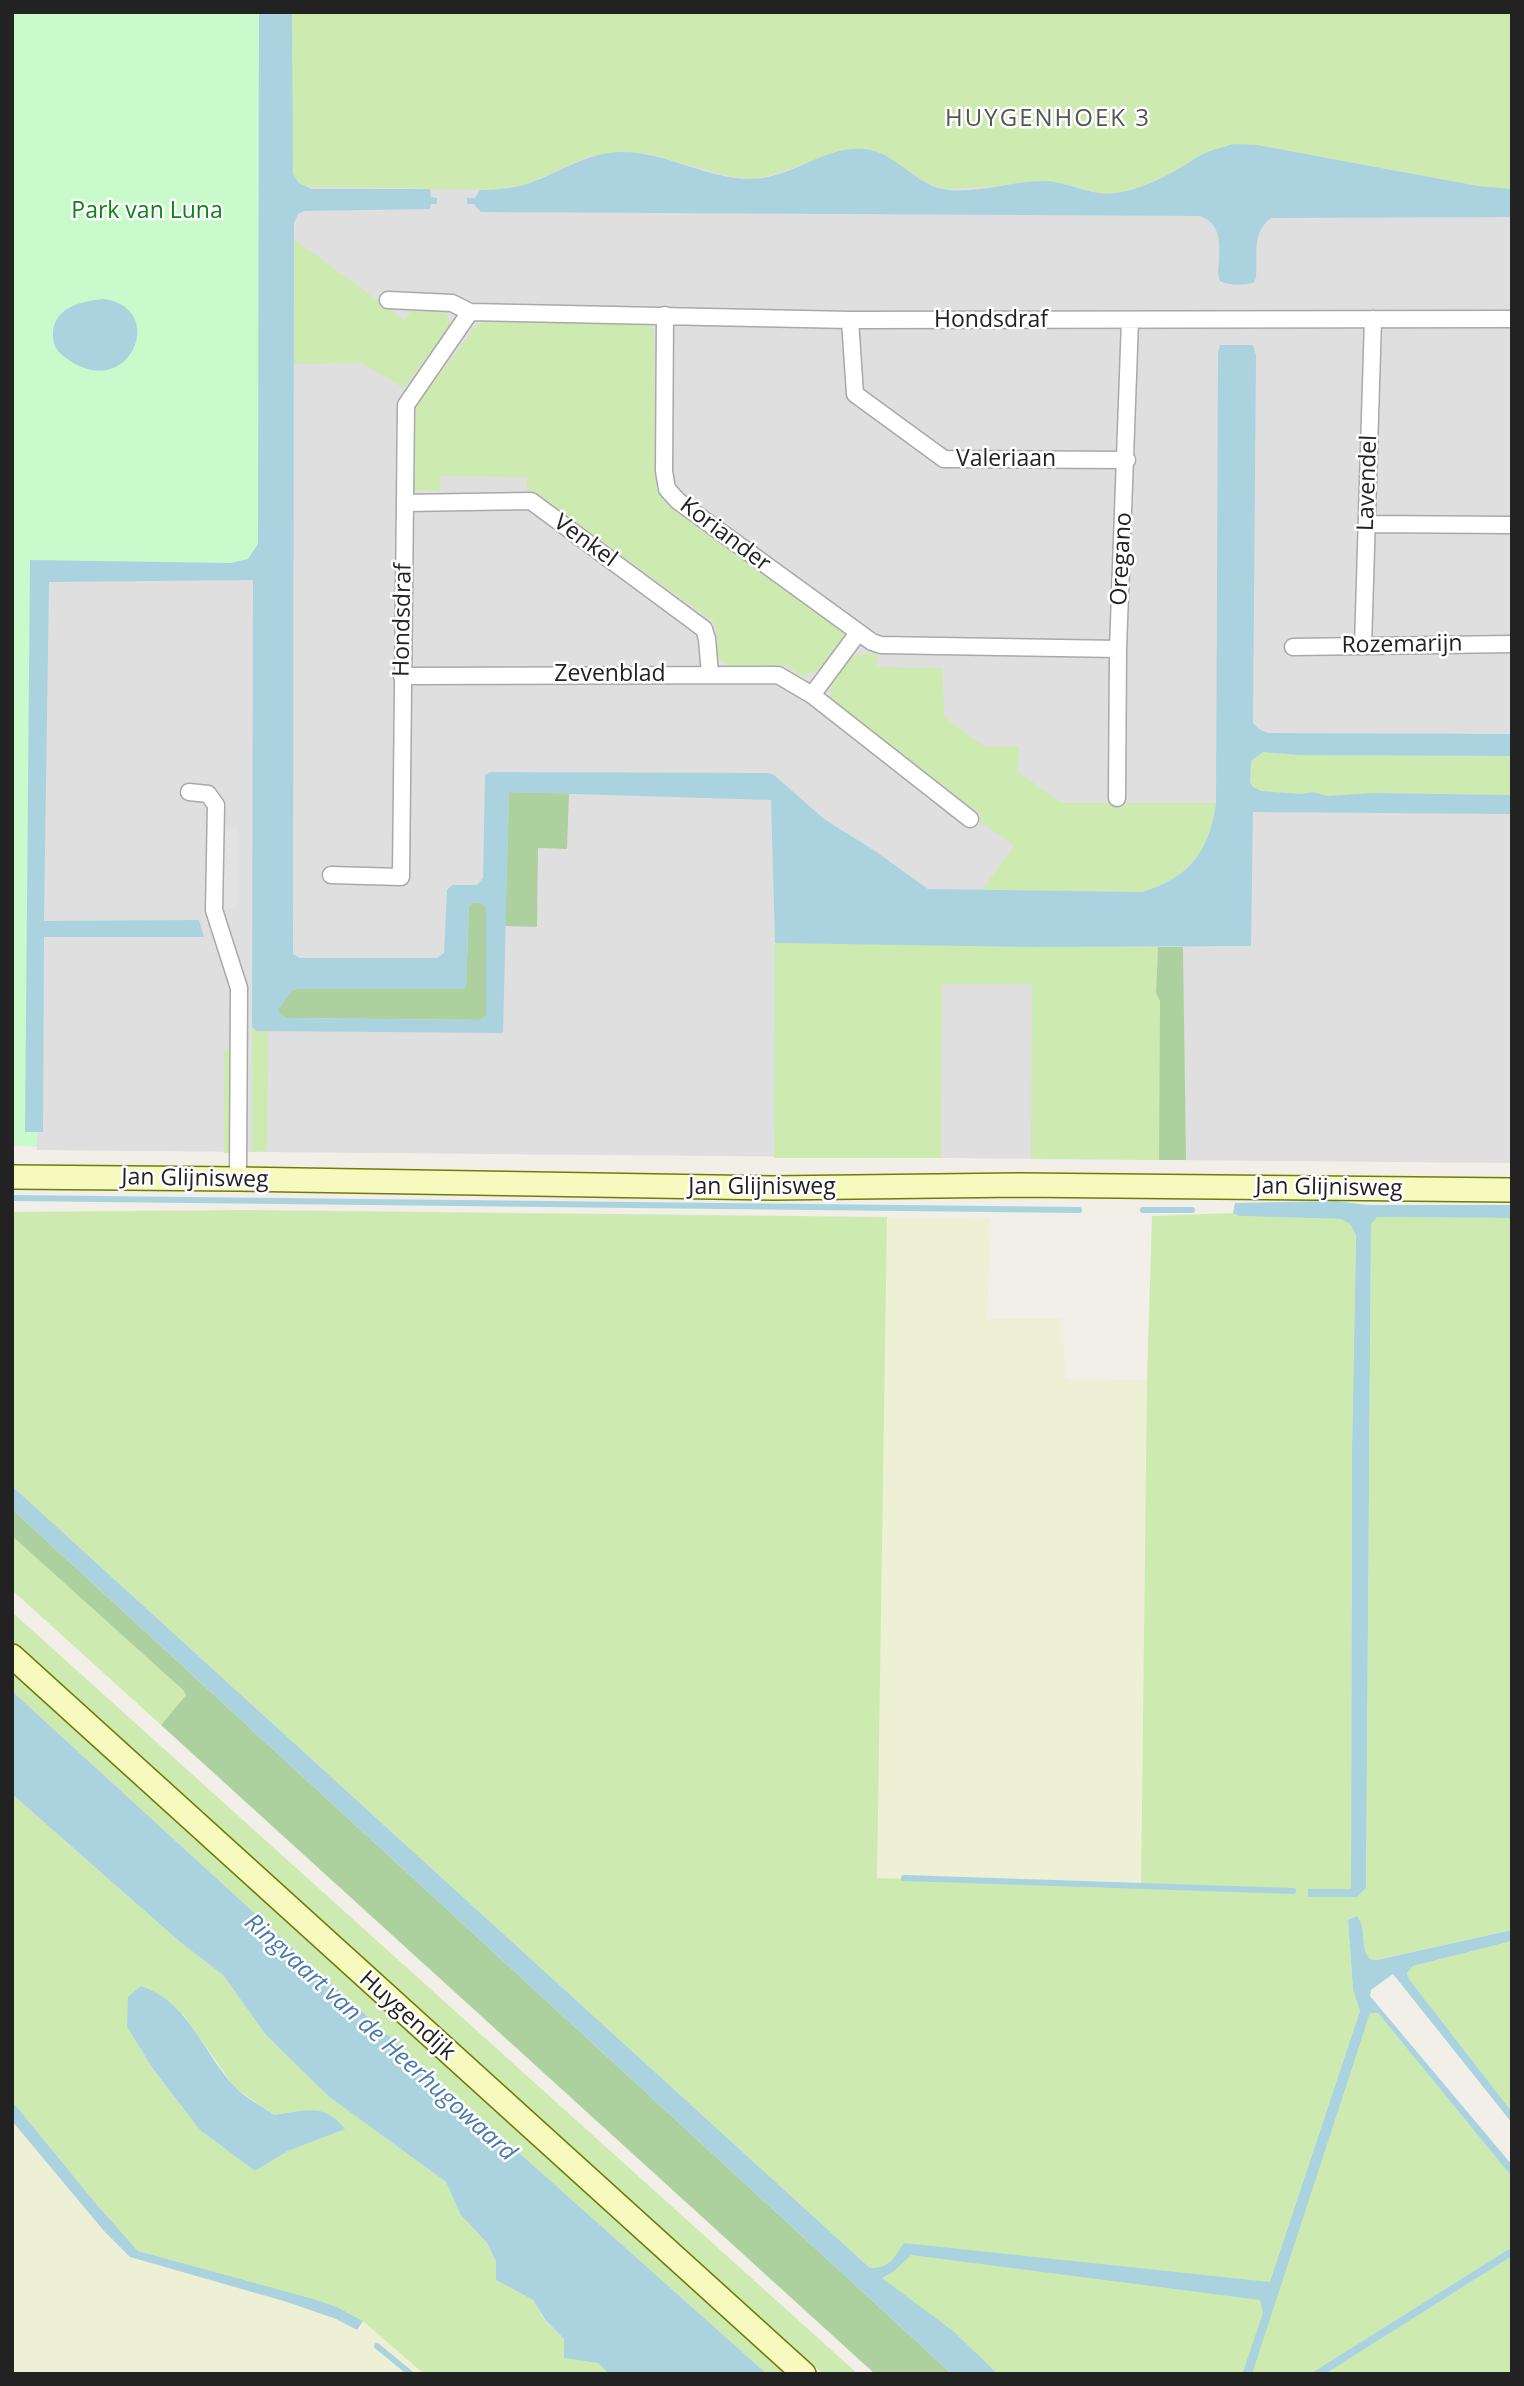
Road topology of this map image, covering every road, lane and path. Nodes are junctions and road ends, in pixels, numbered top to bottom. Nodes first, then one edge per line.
1 (388, 300) dead end
2 (470, 312) junction
3 (665, 314) junction
4 (1373, 319) junction
5 (1512, 319) edge
6 (850, 320) junction
7 (1130, 320) junction
8 (1127, 460) junction
9 (405, 503) junction
10 (1367, 524) junction
11 (1512, 525) edge
12 (858, 634) junction
13 (1512, 644) edge
14 (1363, 646) junction
15 (1293, 647) dead end
16 (1118, 649) junction
17 (710, 674) junction
18 (402, 676) junction
19 (813, 695) junction
20 (189, 792) dead end
21 (1117, 798) dead end
22 (970, 819) dead end
23 (331, 876) dead end
24 (12, 1177) edge
25 (238, 1179) junction
26 (1512, 1190) edge
27 (12, 1656) edge
28 (804, 2374) edge

1 - 2 street, Hondsdraf
2 - 3 street, Hondsdraf
2 - 9 street, Hondsdraf
3 - 6 street, Hondsdraf
3 - 12 street, Koriander
4 - 5 street, Hondsdraf
4 - 7 street, Hondsdraf
4 - 10 street, Lavendel
6 - 7 street, Hondsdraf
6 - 8 street, Valeriaan
7 - 8 street, Oregano
8 - 16 street, Oregano
9 - 17 street, Venkel
9 - 18 street, Hondsdraf
10 - 11 street
10 - 14 street, Lavendel
12 - 16 street, Koriander
12 - 19 street
13 - 14 street, Rozemarijn
14 - 15 street, Rozemarijn
16 - 21 street, Oregano
17 - 18 street, Zevenblad
17 - 19 street, Zevenblad
18 - 23 street, Hondsdraf
19 - 22 street, Zevenblad
20 - 25 street
24 - 25 street, Jan Glijnisweg
25 - 26 street, Jan Glijnisweg
27 - 28 street, Huygendijk

